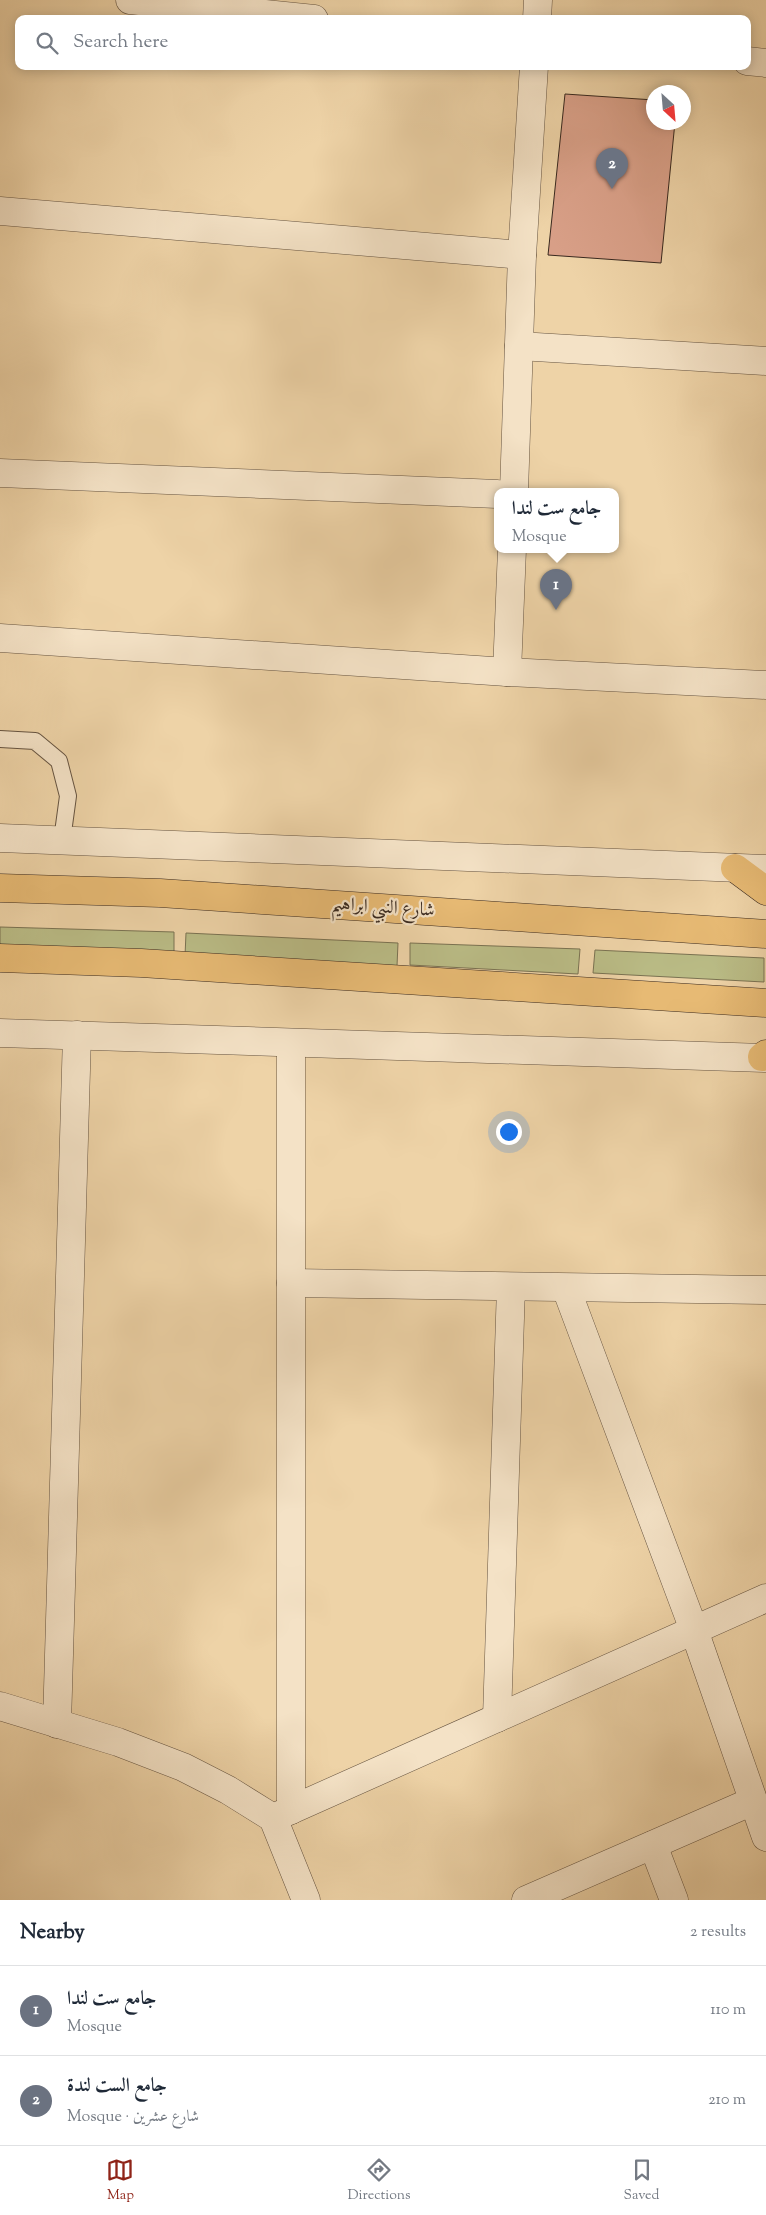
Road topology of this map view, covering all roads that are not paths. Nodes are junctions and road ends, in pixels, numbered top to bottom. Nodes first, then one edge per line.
1 (130, 0) edge
2 (538, 0) edge
3 (275, 15) edge
4 (537, 15) edge
5 (751, 62) edge
6 (766, 63) edge
7 (534, 70) edge
8 (0, 211) edge
9 (522, 254) junction
10 (519, 346) junction
11 (766, 361) edge
12 (0, 473) edge
13 (514, 488) edge
14 (494, 494) edge
15 (512, 553) edge
16 (0, 638) edge
17 (507, 672) junction
18 (766, 685) edge
19 (0, 739) edge
20 (0, 838) edge
21 (62, 840) junction
22 (735, 868) junction
23 (766, 869) edge
24 (0, 882) edge
25 (0, 888) edge
26 (766, 890) edge
27 (160, 893) junction
28 (766, 934) edge
29 (0, 958) edge
30 (141, 963) junction
31 (0, 968) edge
32 (766, 1003) edge
33 (0, 1033) edge
34 (77, 1036) junction
35 (291, 1044) junction
36 (765, 1060) edge
37 (291, 1283) junction
38 (511, 1287) junction
39 (566, 1288) junction
40 (766, 1290) edge
41 (766, 1598) edge
42 (694, 1630) junction
43 (0, 1706) edge
44 (497, 1718) junction
45 (57, 1724) junction
46 (753, 1801) junction
47 (282, 1814) junction
48 (766, 1837) edge
49 (653, 1844) junction
50 (306, 1900) edge
51 (526, 1900) edge
52 (674, 1900) edge

1 - 3 street
2 - 4 street
5 - 6 street
7 - 9 street
8 - 9 street
9 - 10 street
10 - 11 street
10 - 13 street
12 - 14 street
15 - 17 street
16 - 17 street
17 - 18 street
19 - 21 lane
20 - 21 street
21 - 22 street
22 - 23 street
22 - 26 main road
24 - 27 main road
25 - 27 main road, شارع النبي ابراهيم
27 - 28 main road, شارع النبي ابراهيم
29 - 30 main road
30 - 31 main road
30 - 32 main road
33 - 34 street
34 - 35 street
34 - 45 street
35 - 36 street
35 - 37 street
37 - 38 street
37 - 47 street
38 - 39 street
38 - 44 street
39 - 40 street
39 - 42 street
41 - 42 street
42 - 44 street
42 - 46 street
43 - 45 street
44 - 47 street
45 - 47 street
46 - 48 street
46 - 49 street
47 - 50 street
49 - 51 street
49 - 52 street

